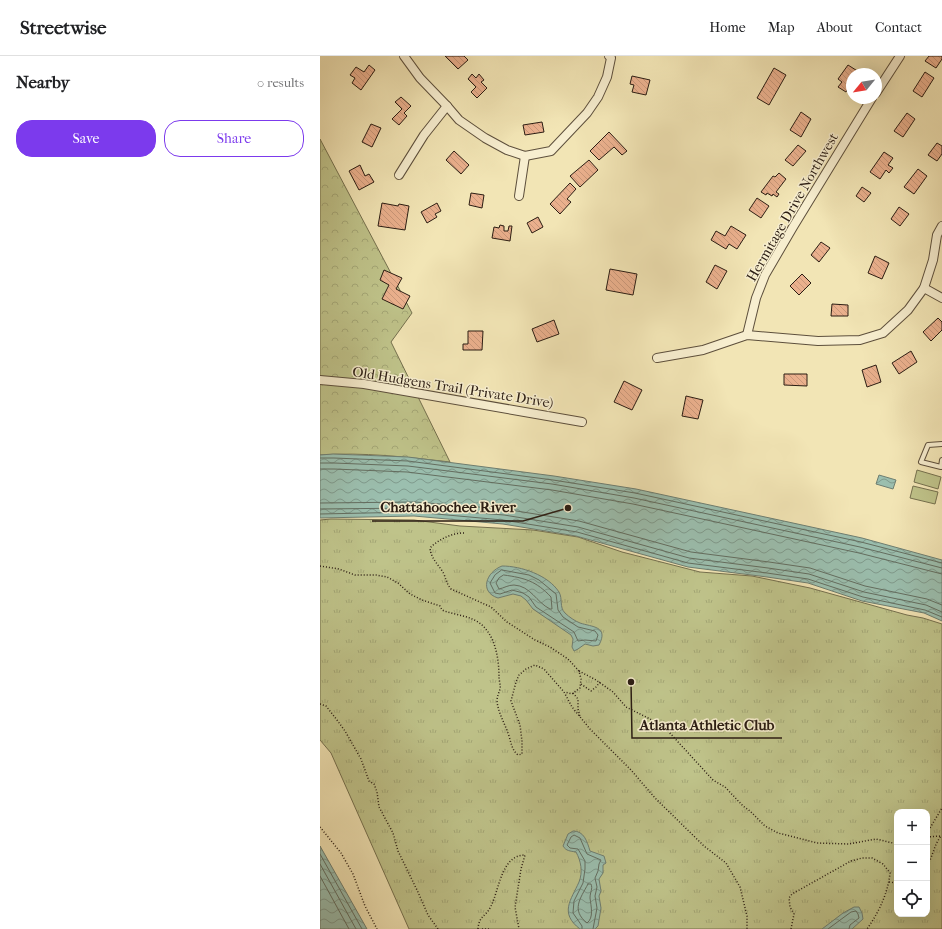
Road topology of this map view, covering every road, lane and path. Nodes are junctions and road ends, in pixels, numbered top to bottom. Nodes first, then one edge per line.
1 (404, 56) edge
2 (609, 56) edge
3 (900, 56) edge
4 (882, 84) edge
5 (868, 104) edge
6 (447, 106) junction
7 (525, 156) junction
8 (399, 175) dead end
9 (519, 196) dead end
10 (942, 226) edge
11 (924, 288) junction
12 (942, 298) edge
13 (747, 335) junction
14 (657, 358) dead end
15 (320, 380) edge
16 (582, 422) dead end
17 (942, 444) edge
18 (942, 460) edge
19 (464, 533) dead end
20 (320, 566) edge
21 (579, 671) junction
22 (600, 682) junction
23 (581, 684) junction
24 (564, 692) junction
25 (573, 693) junction
26 (320, 704) edge
27 (581, 719) junction
28 (942, 808) edge
29 (320, 827) edge
30 (930, 828) edge
31 (930, 837) edge
32 (894, 843) edge
33 (930, 860) edge
34 (889, 882) junction
35 (894, 883) edge
36 (377, 929) edge
37 (438, 929) edge
38 (478, 929) edge
39 (482, 929) edge
40 (490, 929) edge
41 (519, 929) edge
42 (747, 929) edge
43 (791, 929) edge
44 (867, 929) edge

1 - 6 street
2 - 7 street
3 - 4 street
5 - 13 street, Hermitage Drive Northwest
6 - 7 street
6 - 8 street
7 - 9 street
10 - 11 street
11 - 12 street
11 - 13 street
13 - 14 street
15 - 16 street, Old Hudgens Trail (Private Drive)
17 - 18 lane
19 - 21 path
20 - 24 path
21 - 22 path
21 - 23 path
22 - 23 path
22 - 32 path
23 - 25 path
24 - 25 path
24 - 27 path
25 - 27 path
26 - 37 path
27 - 42 path
28 - 30 path
29 - 36 path
31 - 33 path
34 - 35 path
34 - 43 path
34 - 44 path
38 - 41 path
39 - 40 path

